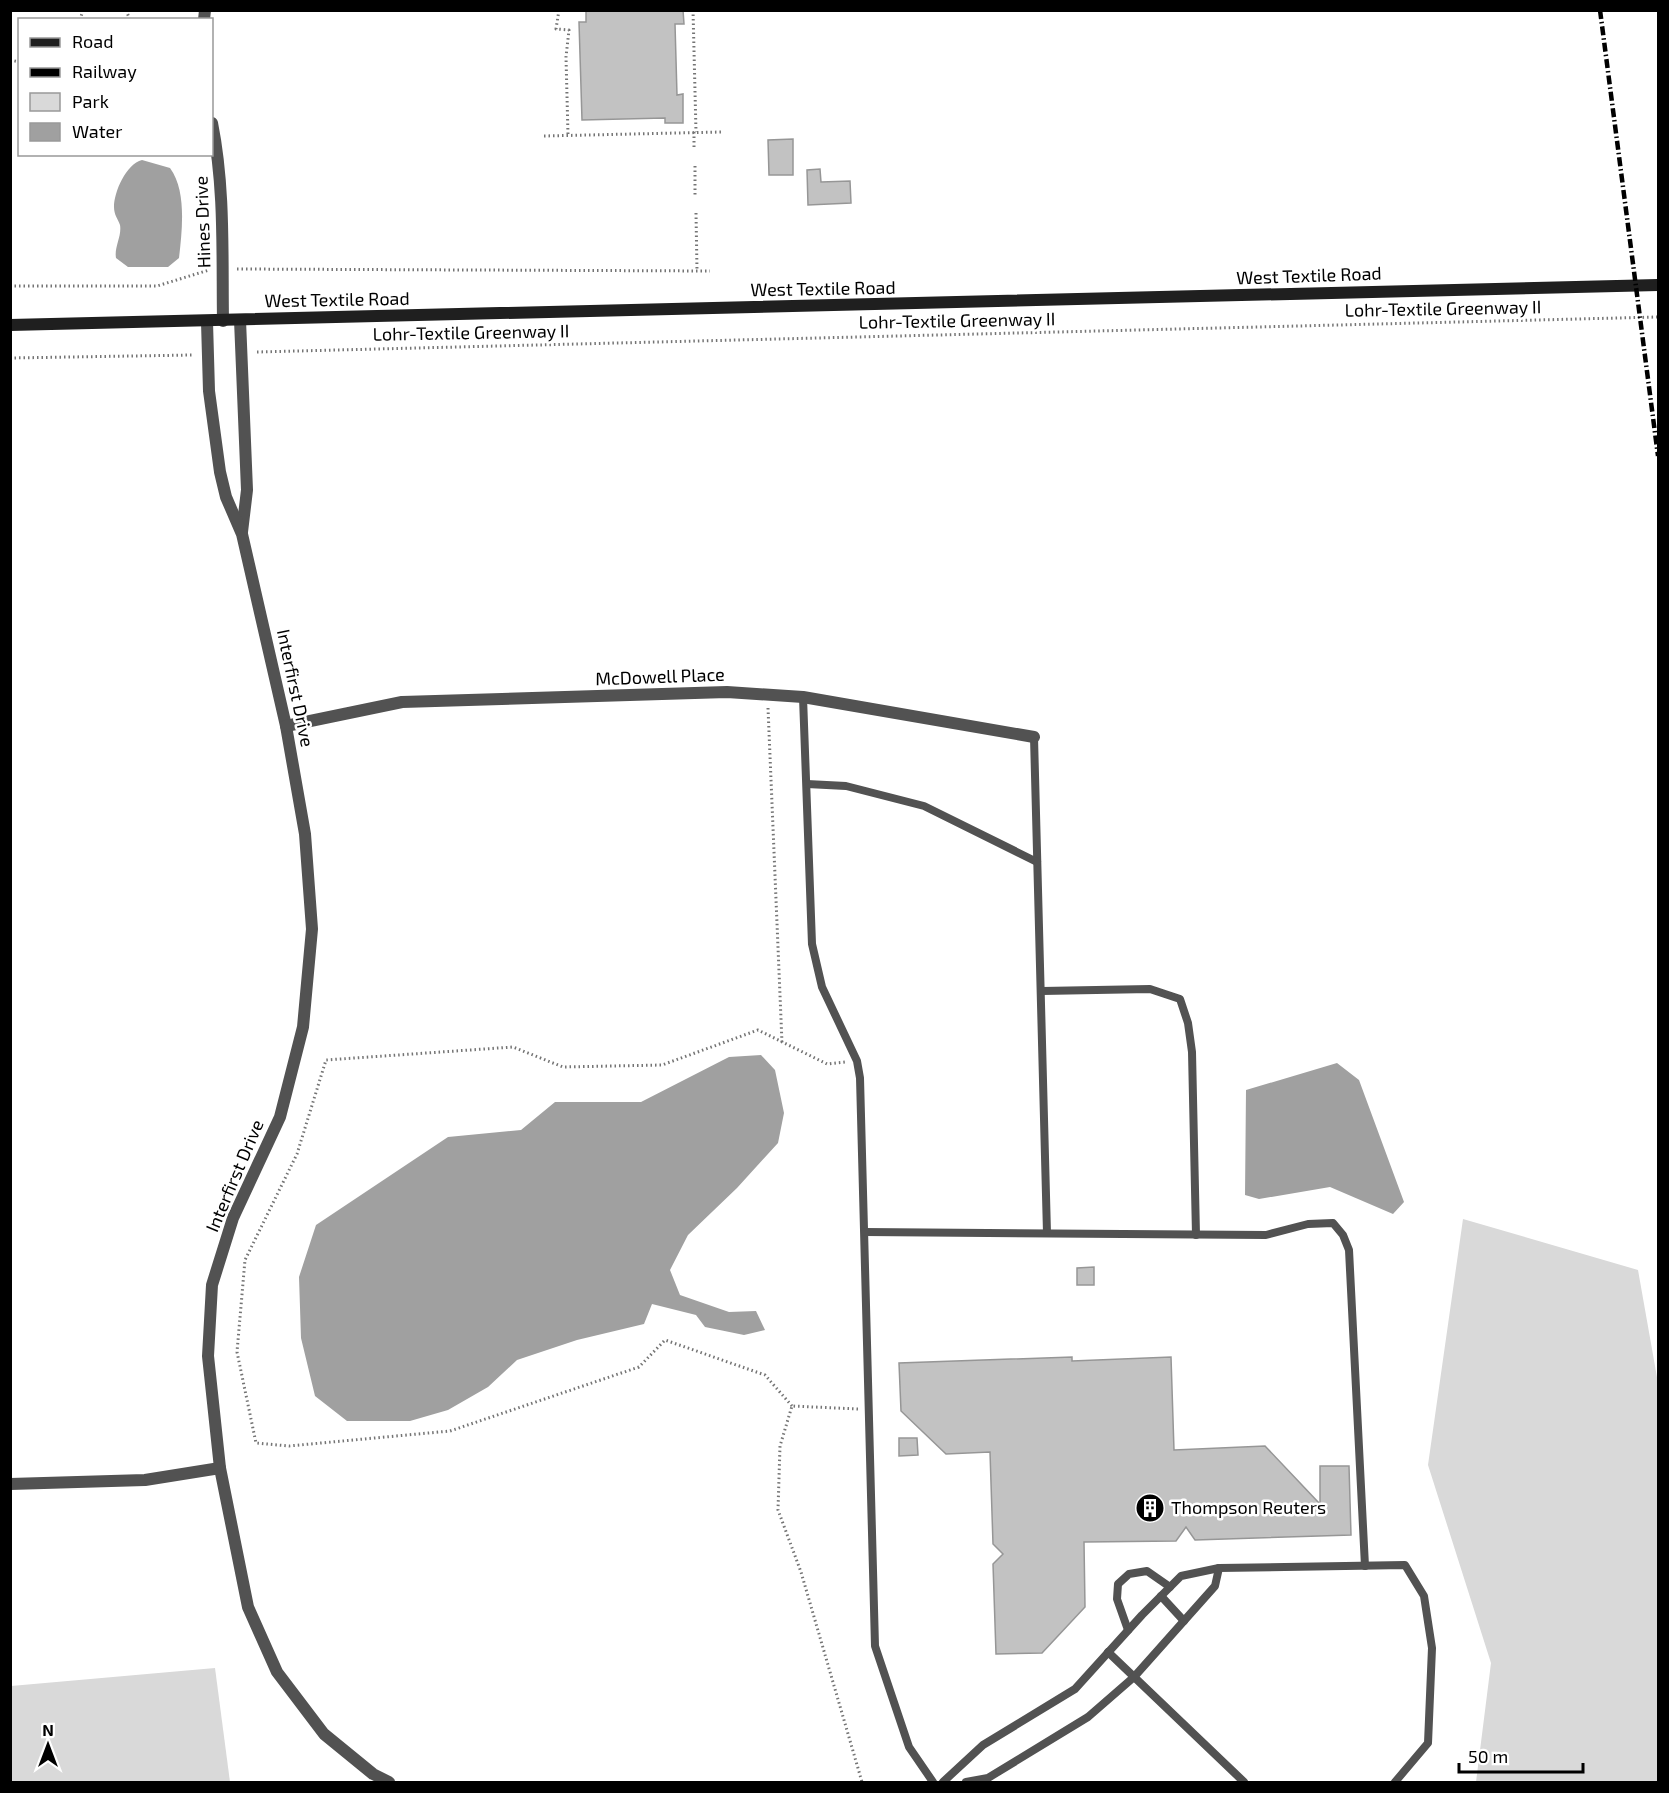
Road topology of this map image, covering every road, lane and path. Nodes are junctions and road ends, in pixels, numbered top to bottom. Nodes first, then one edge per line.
1 (559, 10) edge
2 (693, 10) edge
3 (213, 128) edge
4 (695, 132) junction
5 (721, 132) dead end
6 (567, 135) junction
7 (544, 136) dead end
8 (694, 148) dead end
9 (695, 166) dead end
10 (695, 195) dead end
11 (696, 213) dead end
12 (237, 269) dead end
13 (209, 270) dead end
14 (697, 270) junction
15 (710, 272) dead end
16 (1659, 285) edge
17 (10, 286) edge
18 (1659, 317) edge
19 (240, 320) junction
20 (223, 321) junction
21 (207, 322) junction
22 (10, 325) edge
23 (257, 352) dead end
24 (192, 354) dead end
25 (10, 358) edge
26 (242, 534) junction
27 (767, 695) junction
28 (803, 697) junction
29 (286, 726) junction
30 (1034, 737) joint
31 (807, 784) junction
32 (1037, 862) junction
33 (1042, 991) junction
34 (782, 1043) junction
35 (857, 1061) junction
36 (865, 1232) junction
37 (1047, 1233) junction
38 (1196, 1234) junction
39 (792, 1406) junction
40 (869, 1409) junction
41 (220, 1468) junction
42 (10, 1484) edge
43 (1365, 1566) junction
44 (1219, 1568) junction
45 (1170, 1587) junction
46 (1161, 1596) junction
47 (1185, 1621) junction
48 (1128, 1630) junction
49 (1108, 1653) junction
50 (1134, 1677) junction
51 (389, 1782) edge
52 (862, 1782) edge
53 (933, 1782) edge
54 (943, 1782) edge
55 (966, 1782) edge
56 (1244, 1782) edge
57 (1395, 1782) edge

1 - 6 path
2 - 4 path
3 - 20 street, Hines Drive
4 - 5 path
4 - 6 path
4 - 8 path
6 - 7 path
9 - 10 path
11 - 14 path
12 - 14 path
13 - 17 path
14 - 15 path
16 - 19 main road, West Textile Road
18 - 23 path, Lohr-Textile Greenway II
19 - 20 main road, West Textile Road
19 - 26 street, Interfirst Drive
20 - 21 main road, West Textile Road
21 - 22 main road, West Textile Road
21 - 26 street, Interfirst Drive
24 - 25 path
26 - 29 street, Interfirst Drive
27 - 28 street, McDowell Place
27 - 29 street, McDowell Place
27 - 34 path
28 - 30 street, McDowell Place
28 - 31 lane
29 - 41 street, Interfirst Drive
30 - 32 lane
31 - 32 lane
31 - 35 lane
32 - 33 lane
33 - 37 lane
33 - 38 lane
34 - 35 path
34 - 39 path
35 - 36 lane
36 - 37 lane
36 - 40 lane
37 - 38 lane
38 - 43 lane
39 - 40 path
39 - 52 path
40 - 53 lane
41 - 42 street
41 - 51 street, Interfirst Drive
43 - 44 lane
43 - 57 lane
44 - 45 lane
44 - 47 lane
45 - 46 lane
45 - 48 lane
46 - 47 lane
46 - 48 lane
47 - 50 lane
48 - 49 lane
49 - 50 lane
49 - 54 lane
50 - 55 lane
50 - 56 lane

